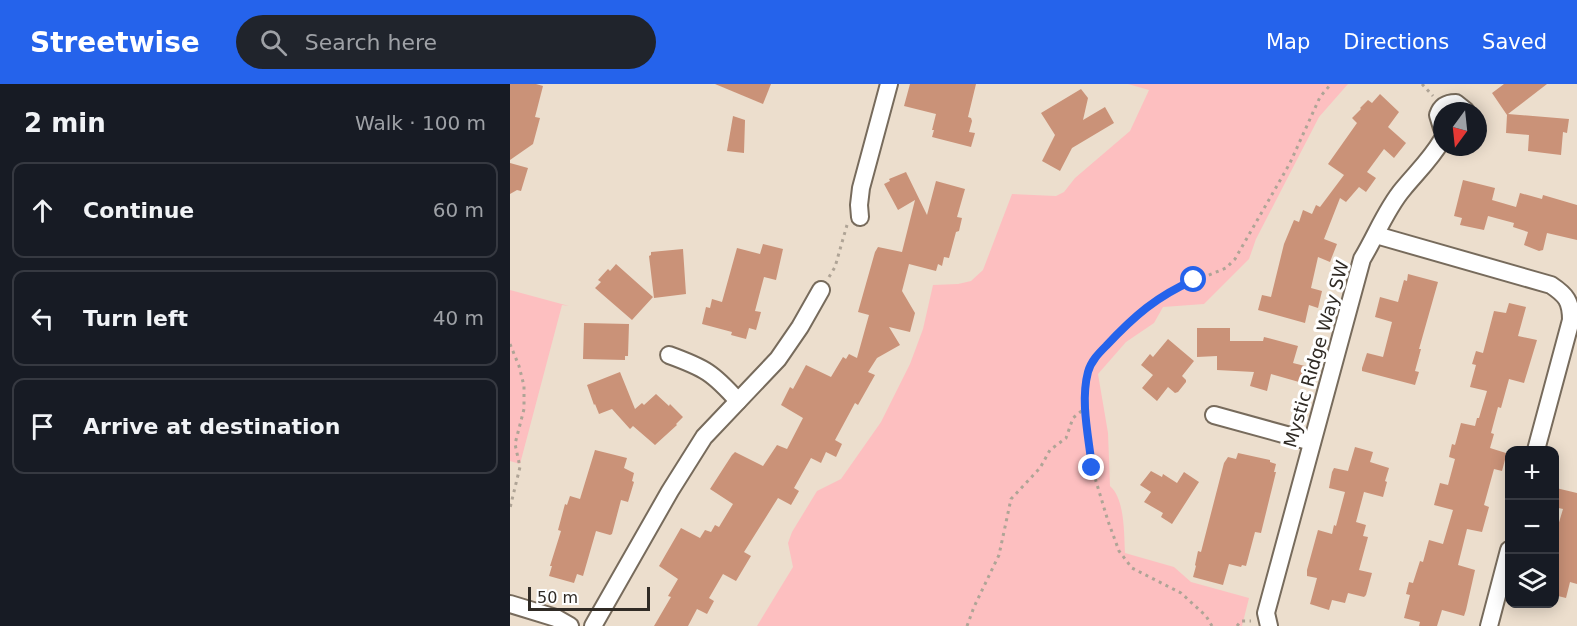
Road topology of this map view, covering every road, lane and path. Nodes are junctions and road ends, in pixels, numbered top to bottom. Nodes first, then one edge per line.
1 (889, 84) edge
2 (1331, 84) edge
3 (1433, 154) edge
4 (859, 211) joint
5 (1376, 235) junction
6 (821, 290) joint
7 (510, 344) edge
8 (669, 355) dead end
9 (738, 401) junction
10 (1085, 408) junction
11 (1214, 415) dead end
12 (1312, 442) junction
13 (1537, 446) edge
14 (510, 508) edge
15 (1508, 554) edge
16 (510, 604) edge
17 (570, 626) edge
18 (593, 626) edge
19 (968, 626) edge
20 (1212, 626) edge
21 (1269, 626) edge
22 (1489, 626) edge

1 - 4 street
2 - 10 path
3 - 5 street, Mystic Ridge Way SW
4 - 6 path
5 - 12 street, Mystic Ridge Way SW
5 - 13 street
6 - 9 street
7 - 14 path
8 - 9 street
9 - 18 street
10 - 19 path
10 - 20 path
11 - 12 street
12 - 21 street, Mystic Ridge Way SW
15 - 22 street
16 - 17 street

